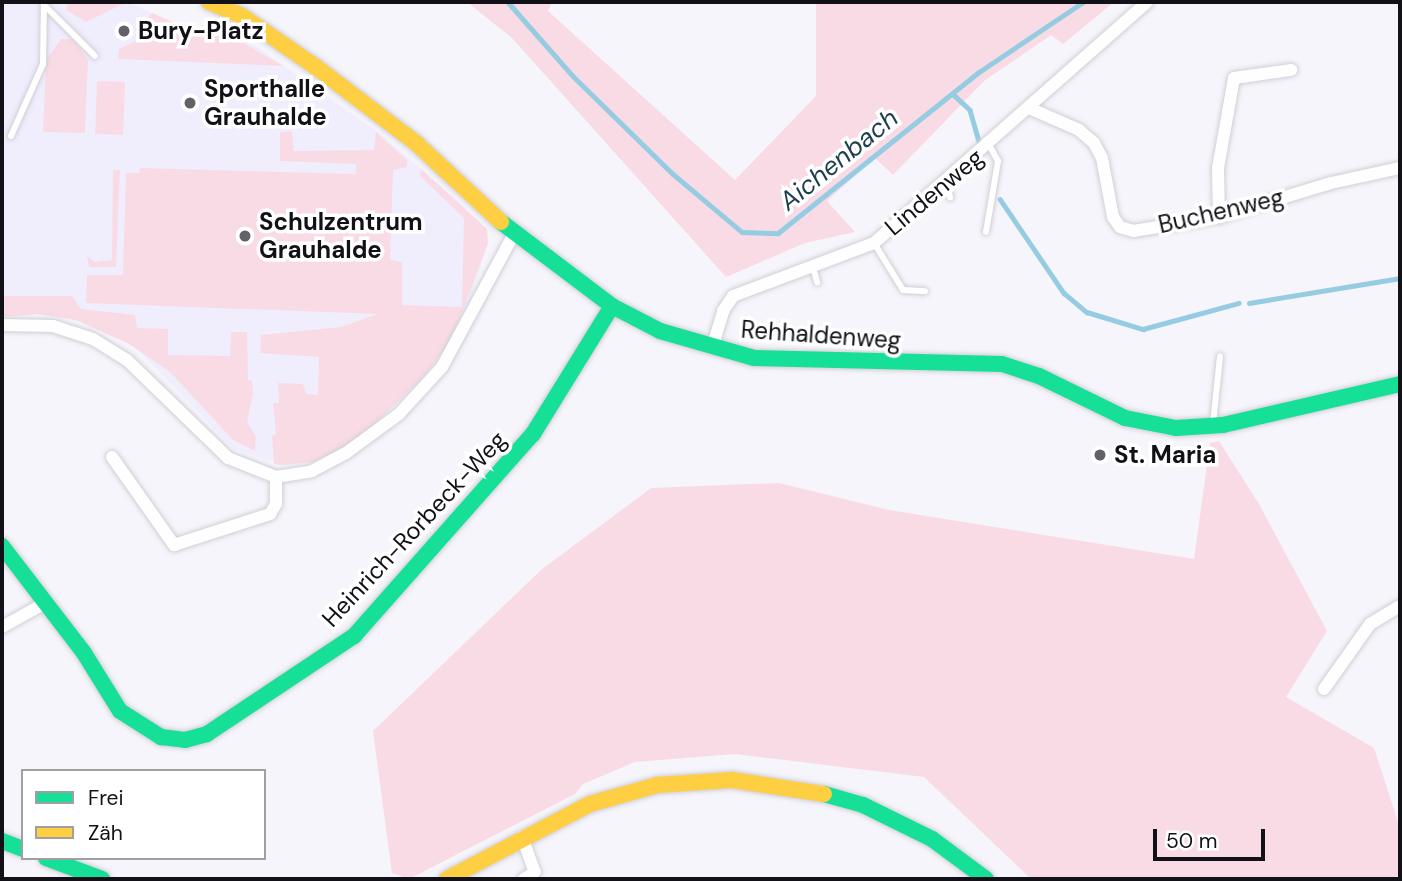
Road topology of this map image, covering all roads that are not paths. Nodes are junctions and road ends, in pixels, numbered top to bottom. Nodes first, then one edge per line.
1 (209, 2) edge
2 (1147, 2) edge
3 (44, 4) edge
4 (95, 56) dead end
5 (1291, 70) dead end
6 (1029, 108) junction
7 (11, 136) dead end
8 (989, 145) junction
9 (1400, 168) edge
10 (946, 182) junction
11 (950, 197) dead end
12 (1219, 217) junction
13 (986, 232) dead end
14 (514, 234) junction
15 (874, 243) junction
16 (813, 265) junction
17 (817, 282) dead end
18 (925, 291) dead end
19 (612, 306) junction
20 (2, 325) edge
21 (712, 348) junction
22 (1220, 356) dead end
23 (1400, 384) edge
24 (1213, 426) junction
25 (112, 457) dead end
26 (276, 477) junction
27 (2, 547) edge
28 (47, 602) junction
29 (1400, 606) edge
30 (2, 627) edge
31 (1324, 689) dead end
32 (522, 837) junction
33 (2, 841) edge
34 (21, 848) edge
35 (51, 860) edge
36 (102, 879) edge
37 (447, 879) edge
38 (524, 879) edge
39 (986, 879) edge

1 - 14 street, Rehhaldenweg
2 - 6 street, Lindenweg
3 - 4 lane
3 - 7 lane
5 - 12 street
6 - 8 street, Lindenweg
6 - 12 street, Buchenweg
8 - 10 street, Lindenweg
8 - 13 lane
9 - 12 street, Buchenweg
10 - 11 lane
10 - 15 street, Lindenweg
14 - 19 street, Rehhaldenweg
14 - 26 street
15 - 16 street, Lindenweg
15 - 18 lane
16 - 17 lane
16 - 21 street, Lindenweg
19 - 21 street, Rehhaldenweg
19 - 28 street, Heinrich-Rorbeck-Weg
20 - 26 street
21 - 24 street, Rehhaldenweg
22 - 24 lane
23 - 24 street, Rehhaldenweg
25 - 26 street
27 - 28 street, Heinrich-Rorbeck-Weg
28 - 30 street
29 - 31 street
32 - 37 street
32 - 38 street
32 - 39 street
33 - 34 street
35 - 36 street

